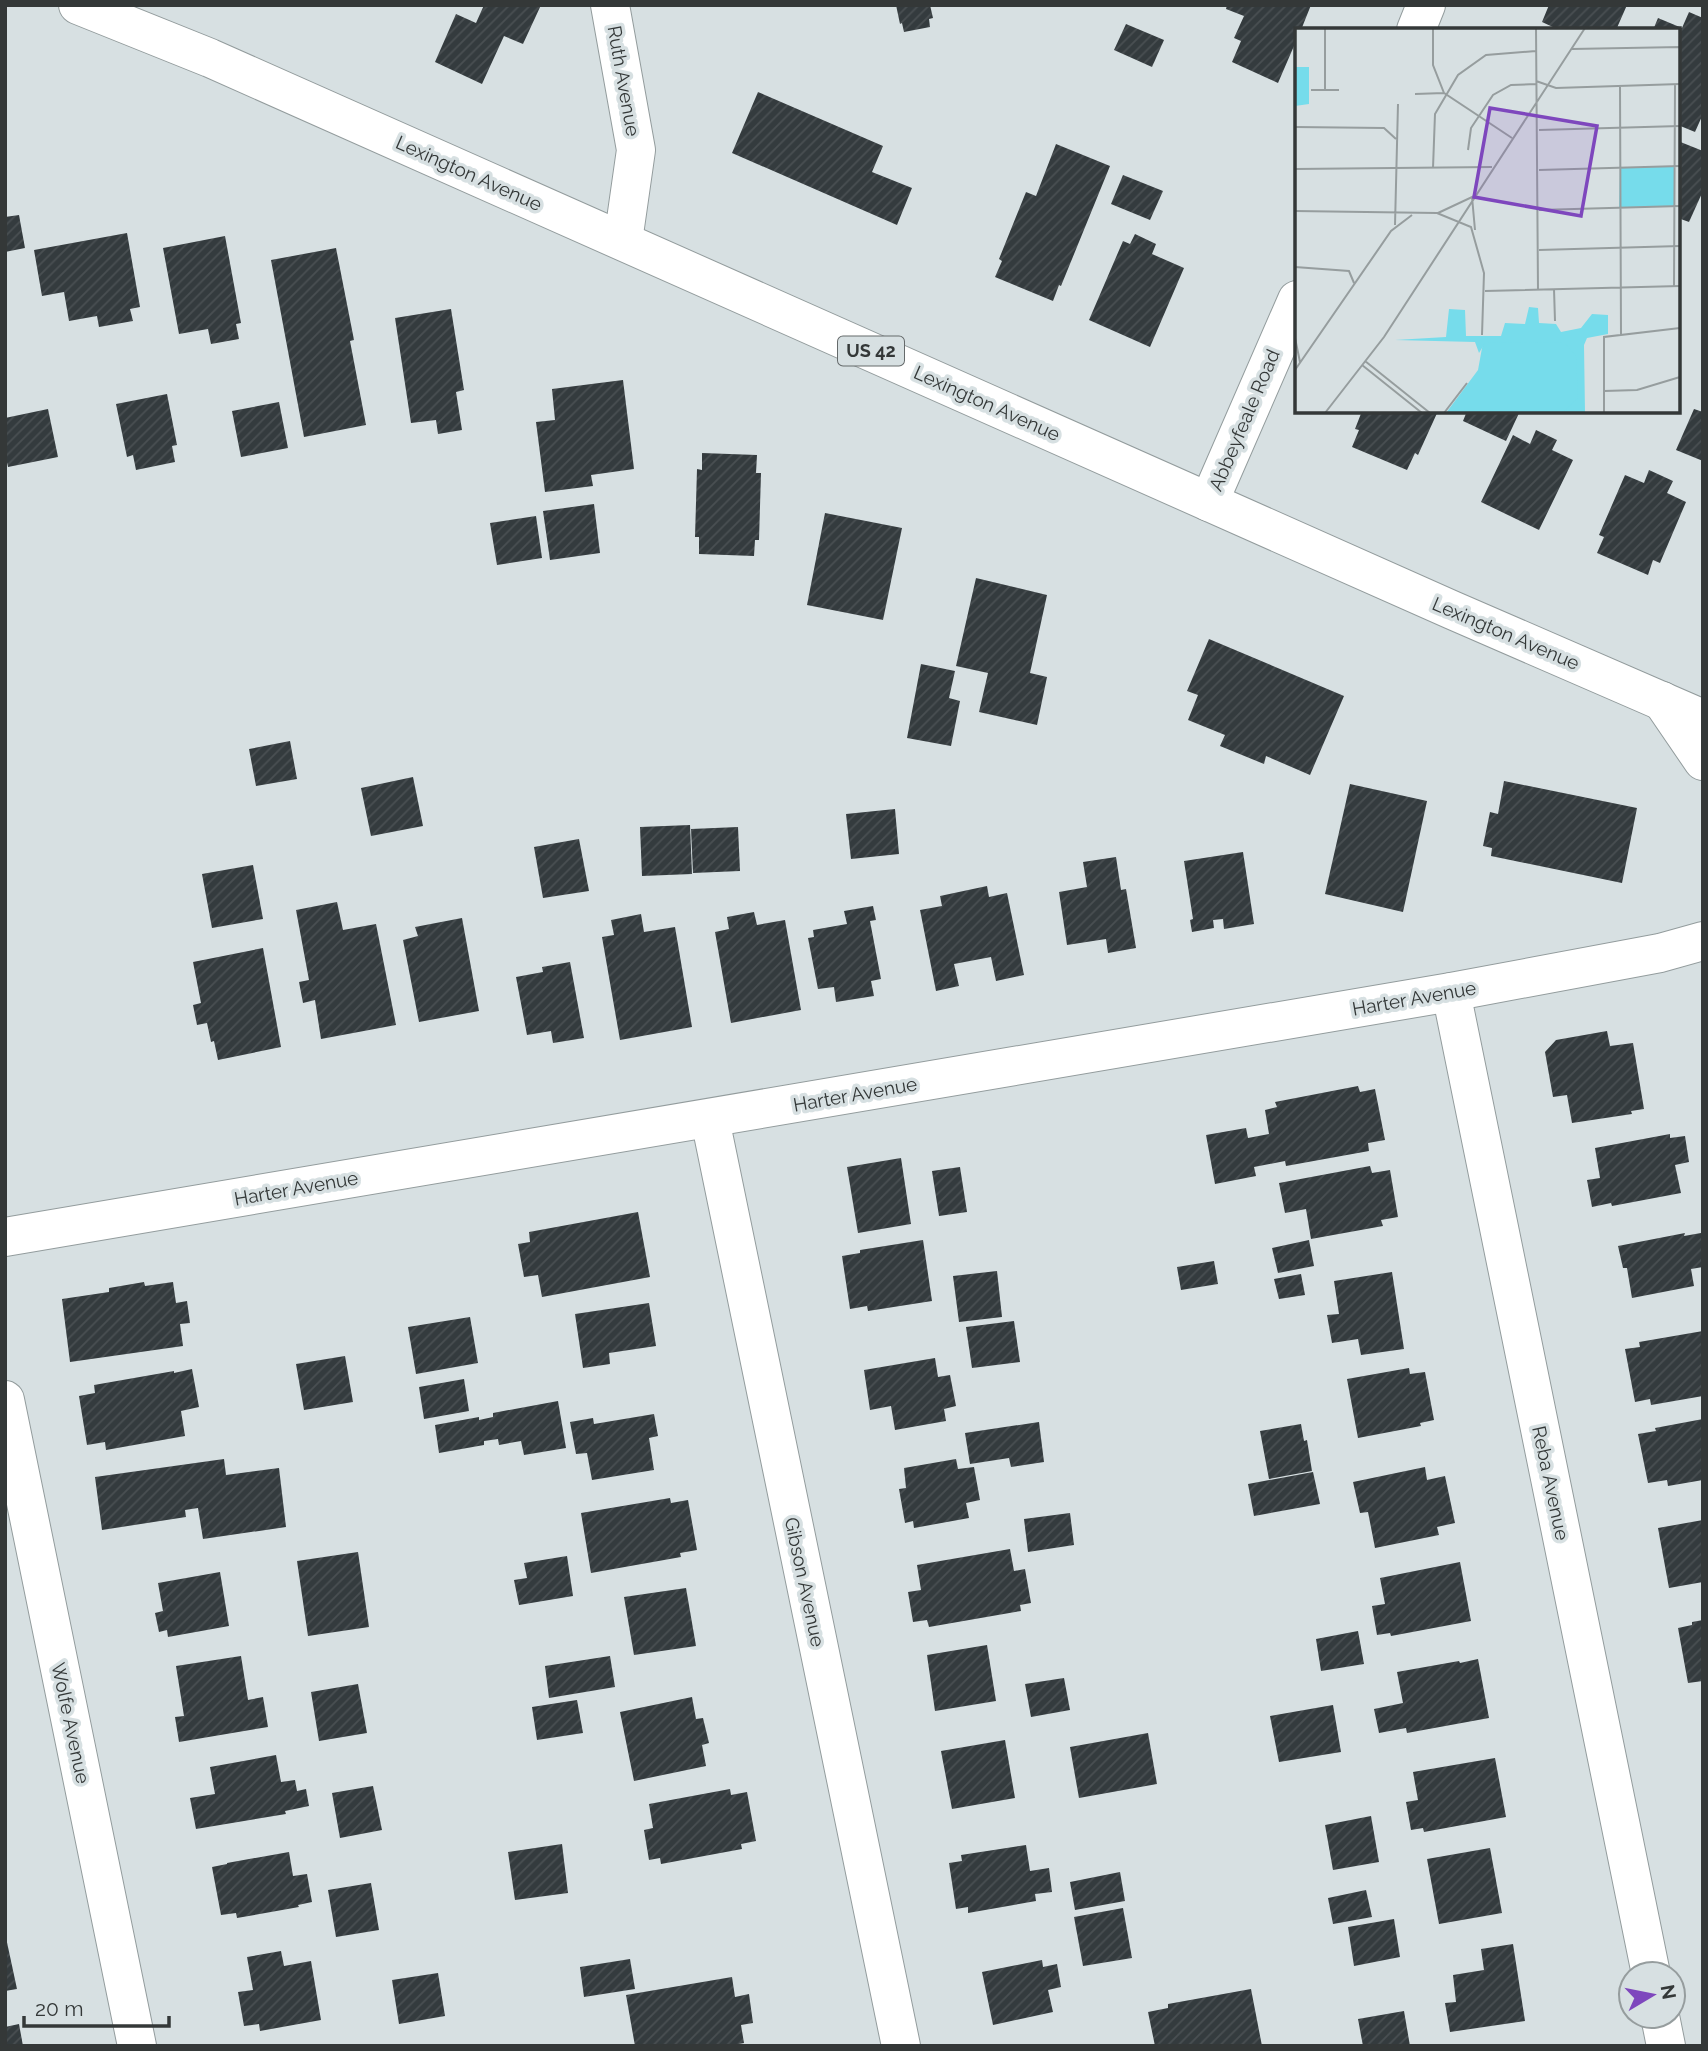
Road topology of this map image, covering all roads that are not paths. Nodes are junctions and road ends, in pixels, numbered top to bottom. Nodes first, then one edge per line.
1 (78, 5) edge
2 (610, 5) edge
3 (1426, 5) edge
4 (1417, 28) edge
5 (623, 241) junction
6 (1295, 305) edge
7 (1209, 502) junction
8 (1662, 701) junction
9 (1703, 719) edge
10 (1703, 761) edge
11 (1703, 910) edge
12 (1703, 941) edge
13 (1660, 953) junction
14 (1451, 992) junction
15 (710, 1118) junction
16 (5, 1237) edge
17 (5, 1400) edge
18 (1648, 1960) edge
19 (137, 2046) edge
20 (901, 2046) edge

1 - 5 street, Lexington Avenue / US 42
2 - 5 street, Ruth Avenue
3 - 4 street
5 - 7 street, Lexington Avenue / US 42
6 - 7 street, Abbeyfeale Road
7 - 8 street, Lexington Avenue / US 42
8 - 9 street, Lexington Avenue / US 42
8 - 10 street
11 - 13 street
12 - 13 street, Harter Avenue
13 - 14 street, Harter Avenue
14 - 15 street, Harter Avenue
14 - 18 street, Reba Avenue
15 - 16 street, Harter Avenue
15 - 20 street, Gibson Avenue
17 - 19 street, Wolfe Avenue

